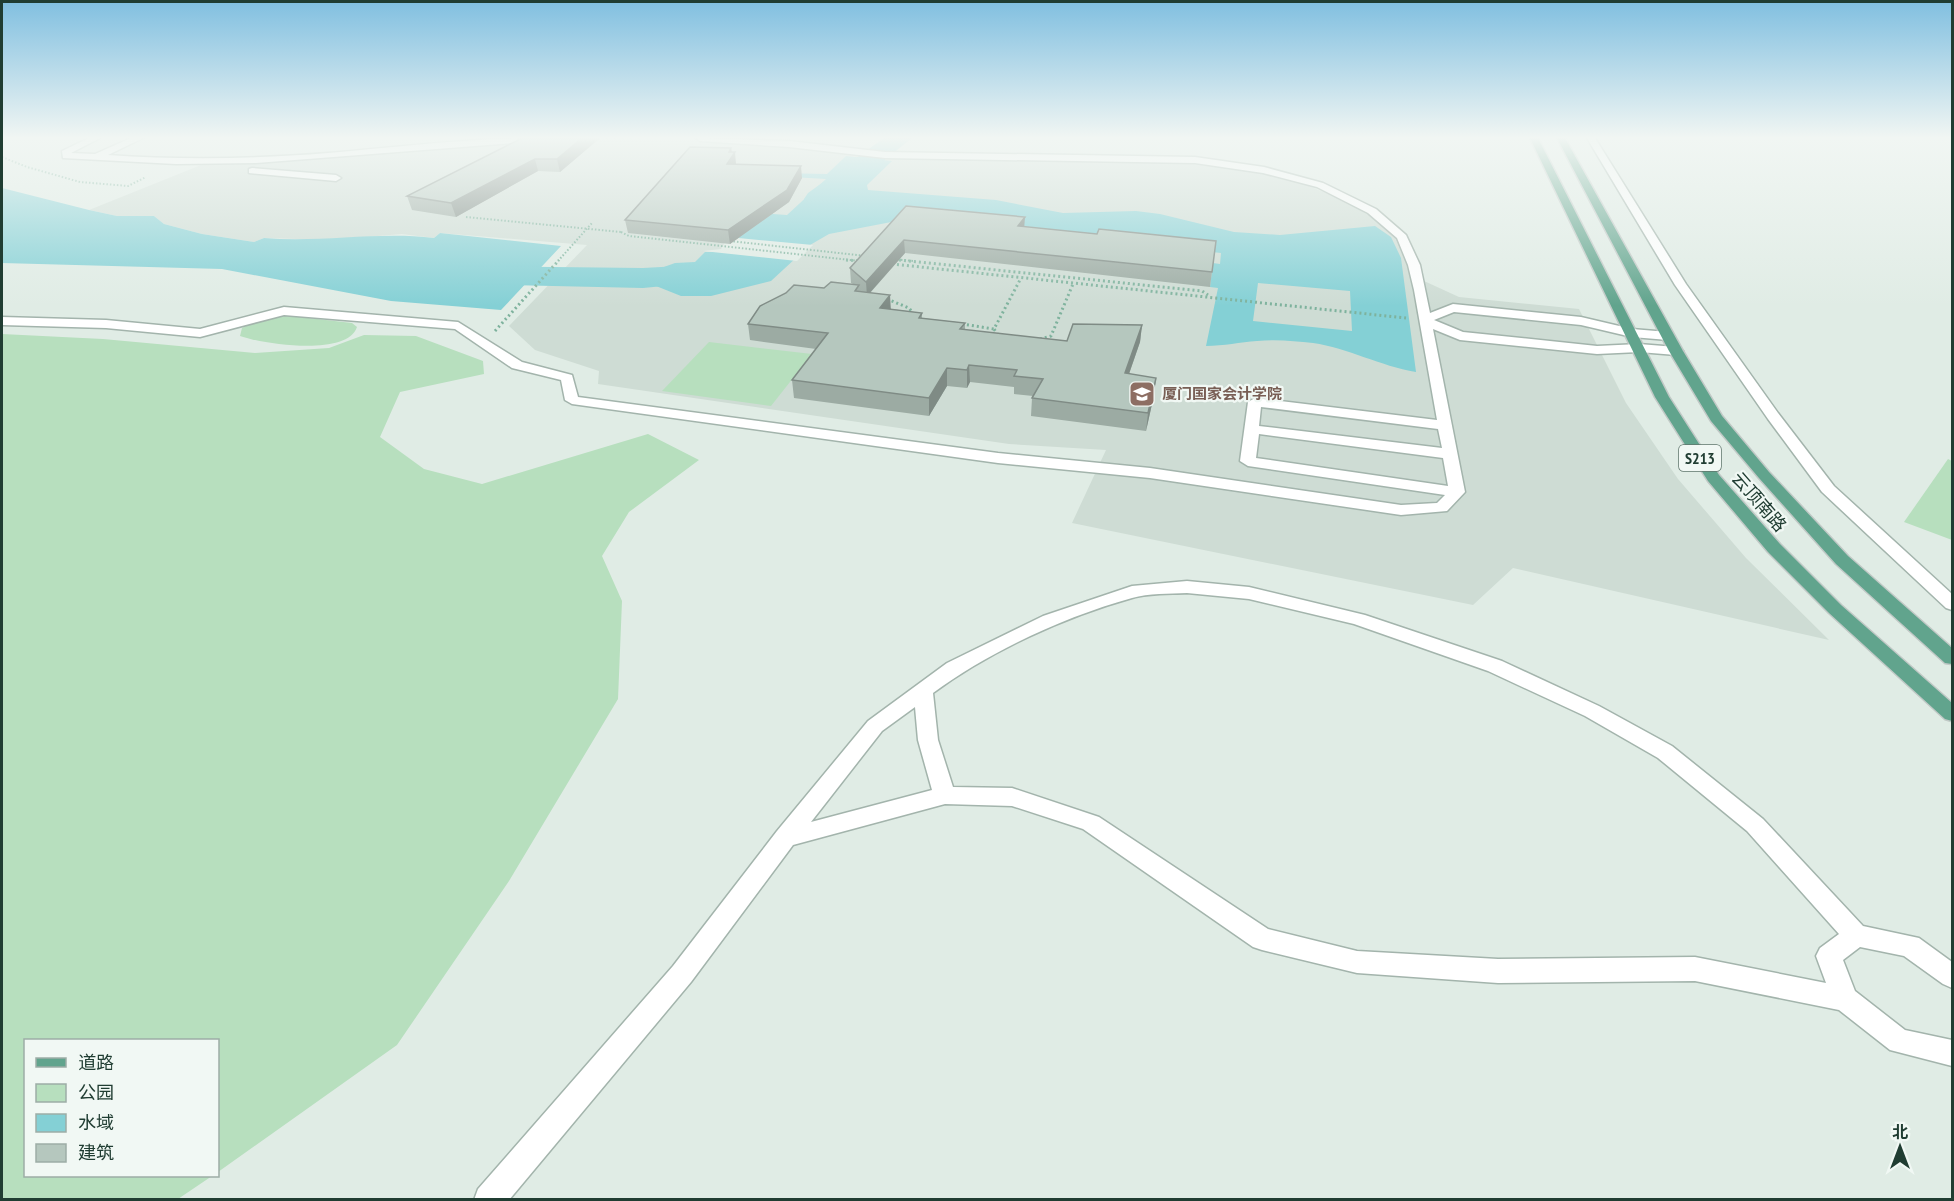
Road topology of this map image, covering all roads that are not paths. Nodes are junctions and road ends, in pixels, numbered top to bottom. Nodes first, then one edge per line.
1 (1337, 194) edge
2 (1572, 194) edge
3 (1578, 194) edge
4 (1625, 194) edge
5 (1425, 320) junction
6 (2, 321) edge
7 (1632, 333) junction
8 (1668, 336) junction
9 (1639, 348) junction
10 (1677, 351) junction
11 (1445, 425) junction
12 (1252, 429) junction
13 (1450, 454) junction
14 (1457, 492) junction
15 (1953, 604) edge
16 (1953, 658) edge
17 (923, 690) junction
18 (1953, 714) edge
19 (945, 795) junction
20 (785, 838) junction
21 (1856, 935) junction
22 (1953, 976) edge
23 (1845, 999) junction
24 (1953, 1053) edge
25 (489, 1200) edge

1 - 5 street
2 - 7 main road, 云顶南路 / S213
3 - 8 main road, 云顶南路 / S213
4 - 15 street
5 - 7 street
5 - 9 street
5 - 11 street
6 - 14 street
7 - 8 street
7 - 9 main road, 云顶南路 / S213
8 - 10 main road, 云顶南路 / S213
9 - 10 street
9 - 18 main road, 云顶南路 / S213
10 - 16 main road, 云顶南路 / S213
11 - 12 street
11 - 13 street
12 - 13 street
12 - 14 street
13 - 14 street
17 - 19 street
17 - 20 street
17 - 21 street
19 - 20 street
19 - 23 street
20 - 25 street
21 - 22 street
21 - 23 street
23 - 24 street

